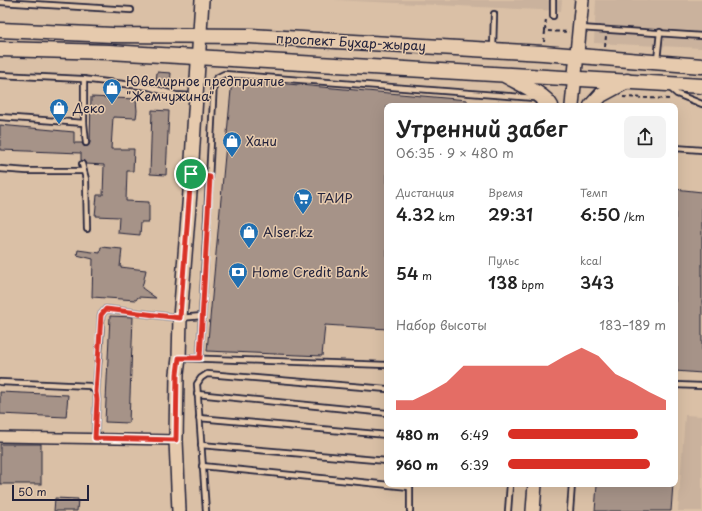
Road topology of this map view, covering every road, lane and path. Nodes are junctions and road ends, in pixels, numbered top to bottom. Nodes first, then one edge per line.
1 (553, 0) edge
2 (582, 0) edge
3 (0, 2) edge
4 (202, 3) edge
5 (131, 10) dead end
6 (494, 14) dead end
7 (546, 16) dead end
8 (552, 16) dead end
9 (580, 28) junction
10 (0, 30) edge
11 (545, 31) dead end
12 (660, 32) junction
13 (200, 35) junction
14 (702, 36) edge
15 (0, 49) edge
16 (493, 50) junction
17 (577, 56) junction
18 (198, 57) junction
19 (656, 62) junction
20 (702, 66) edge
21 (502, 74) junction
22 (0, 75) edge
23 (575, 78) junction
24 (84, 79) junction
25 (627, 81) junction
26 (663, 83) junction
27 (702, 86) edge
28 (196, 96) junction
29 (692, 100) junction
30 (596, 101) edge
31 (539, 103) edge
32 (550, 103) edge
33 (572, 103) edge
34 (702, 104) edge
35 (0, 117) edge
36 (84, 123) junction
37 (86, 143) dead end
38 (678, 148) edge
39 (702, 150) edge
40 (82, 164) dead end
41 (0, 169) edge
42 (83, 171) junction
43 (191, 174) junction
44 (210, 177) junction
45 (87, 229) dead end
46 (202, 316) junction
47 (180, 318) junction
48 (179, 358) junction
49 (200, 358) junction
50 (384, 365) edge
51 (0, 382) edge
52 (678, 385) edge
53 (702, 386) edge
54 (384, 389) edge
55 (96, 392) junction
56 (198, 394) junction
57 (384, 413) edge
58 (199, 418) junction
59 (384, 435) edge
60 (0, 437) edge
61 (95, 438) junction
62 (176, 440) junction
63 (201, 445) junction
64 (384, 461) edge
65 (202, 466) junction
66 (384, 483) edge
67 (409, 487) edge
68 (510, 487) edge
69 (535, 487) edge
70 (572, 487) edge
71 (179, 511) edge
72 (206, 511) edge
73 (410, 511) edge
74 (508, 511) edge
75 (532, 511) edge
76 (570, 511) edge

1 - 8 lane
2 - 9 street
3 - 5 lane
4 - 13 street
6 - 16 lane
7 - 11 path
9 - 12 lane
9 - 17 street
10 - 13 main road, проспект Бухар-жырау
12 - 14 lane
12 - 19 lane
13 - 16 main road, проспект Бухар-жырау
13 - 18 street
15 - 18 main road, проспект Бухар-жырау
16 - 17 main road, проспект Бухар-жырау
17 - 19 main road, проспект Бухар-жырау
17 - 23 street
18 - 21 main road, проспект Бухар-жырау
18 - 28 street
19 - 20 main road, проспект Бухар-жырау
21 - 23 main road, проспект Бухар-жырау
21 - 32 main road
22 - 24 lane
23 - 25 main road, проспект Бухар-жырау
23 - 33 street
24 - 28 lane
24 - 36 lane
25 - 26 main road, проспект Бухар-жырау
25 - 30 main road
26 - 27 main road, проспект Бухар-жырау
26 - 29 lane
28 - 43 street
29 - 30 path
29 - 34 lane
31 - 44 lane
35 - 36 lane
36 - 37 lane
38 - 39 lane
40 - 42 lane
41 - 42 lane
42 - 45 lane
43 - 44 lane
43 - 47 street
44 - 46 lane
46 - 47 lane
46 - 49 lane
47 - 48 street
47 - 55 lane
48 - 49 lane
48 - 62 street
49 - 50 lane
51 - 55 lane
52 - 53 lane
54 - 56 lane
55 - 61 lane
56 - 57 lane
56 - 58 lane
58 - 59 lane
58 - 63 lane
60 - 61 street
61 - 62 street
62 - 71 street
63 - 64 lane
63 - 65 lane
65 - 66 lane
65 - 72 lane
67 - 73 lane
68 - 74 lane
69 - 75 street
70 - 76 lane

